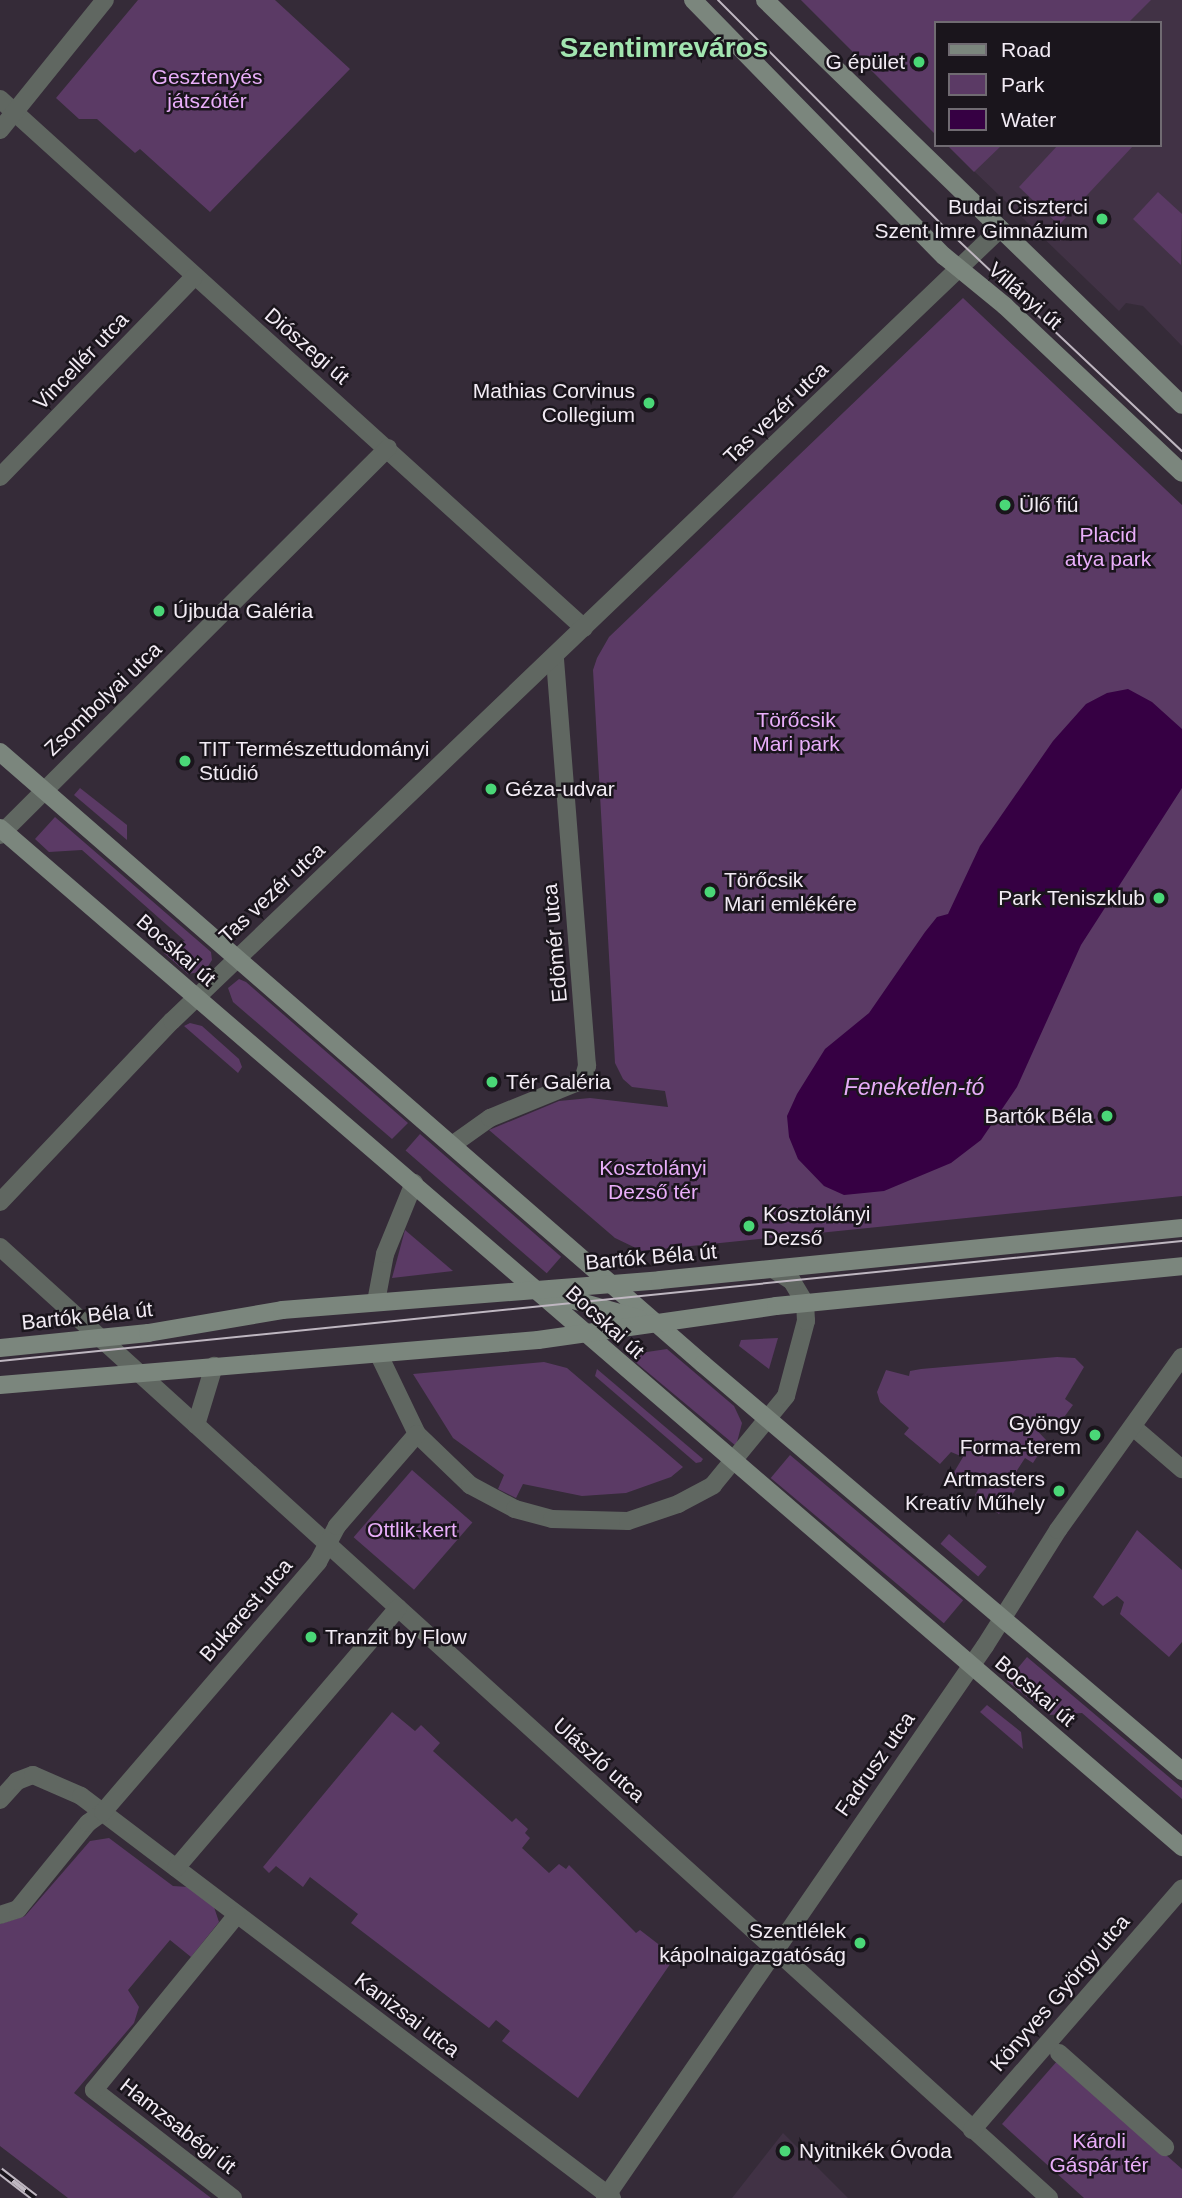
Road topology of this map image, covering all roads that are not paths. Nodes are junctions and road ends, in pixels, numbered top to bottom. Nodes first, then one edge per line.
1 (105, 0) edge
2 (693, 0) edge
3 (765, 0) edge
4 (0, 99) edge
5 (14, 111) junction
6 (0, 130) edge
7 (999, 230) junction
8 (960, 269) junction
9 (194, 277) junction
10 (1182, 405) edge
11 (388, 449) junction
12 (1182, 473) edge
13 (0, 477) edge
14 (584, 628) junction
15 (555, 656) junction
16 (0, 752) edge
17 (42, 790) junction
18 (1, 831) edge
19 (237, 958) junction
20 (197, 997) junction
21 (452, 1145) junction
22 (414, 1183) junction
23 (0, 1202) edge
24 (1182, 1228) edge
25 (0, 1247) edge
26 (1182, 1266) edge
27 (773, 1269) junction
28 (611, 1284) junction
29 (534, 1288) junction
30 (376, 1302) junction
31 (805, 1303) junction
32 (653, 1321) junction
33 (581, 1333) junction
34 (101, 1338) junction
35 (0, 1348) edge
36 (379, 1355) junction
37 (1182, 1357) edge
38 (214, 1366) junction
39 (137, 1371) junction
40 (0, 1385) edge
41 (771, 1420) junction
42 (196, 1425) junction
43 (1133, 1427) junction
44 (417, 1434) junction
45 (734, 1464) junction
46 (1182, 1469) edge
47 (327, 1544) junction
48 (398, 1608) junction
49 (1003, 1619) junction
50 (971, 1666) junction
51 (1182, 1771) edge
52 (0, 1800) edge
53 (103, 1812) junction
54 (1182, 1847) edge
55 (176, 1868) junction
56 (1182, 1888) edge
57 (0, 1915) edge
58 (236, 1916) junction
59 (773, 1949) junction
60 (1059, 2053) dead end
61 (972, 2130) junction
62 (1165, 2147) dead end
63 (608, 2197) edge
64 (233, 2198) edge
65 (1049, 2198) edge

1 - 5 street
2 - 8 main road, Villányi út
3 - 7 main road, Villányi út
4 - 5 street, Diószegi út
5 - 6 street
5 - 9 street, Diószegi út
7 - 8 street, Tas vezér utca
7 - 10 main road, Villányi út
8 - 12 main road, Villányi út
8 - 14 street, Tas vezér utca
9 - 11 street, Diószegi út
9 - 13 street, Vincellér utca
11 - 14 street, Diószegi út
11 - 17 street, Zsombolyai utca
14 - 15 street, Tas vezér utca
15 - 19 street, Tas vezér utca
15 - 21 street, Edömér utca
16 - 17 main road, Bocskai út
17 - 18 street, Zsombolyai utca
17 - 19 main road, Bocskai út
18 - 20 main road, Bocskai út
19 - 20 street, Tas vezér utca
19 - 21 main road, Bocskai út
20 - 22 main road, Bocskai út
20 - 23 street, Tas vezér utca
21 - 28 main road, Bocskai út
22 - 29 main road, Bocskai út
22 - 30 street
24 - 27 main road, Bartók Béla út
25 - 34 street, Ulászló utca
26 - 31 main road
27 - 28 main road, Bartók Béla út
27 - 31 street
28 - 29 main road, Bartók Béla út
28 - 32 main road, Bocskai út
29 - 30 main road, Bartók Béla út
29 - 32 main road
29 - 33 main road, Bocskai út
30 - 34 main road, Bartók Béla út
31 - 32 main road
31 - 41 street
32 - 33 main road
32 - 41 main road, Bocskai út
33 - 36 main road
33 - 45 main road, Bocskai út
34 - 35 main road, Bartók Béla út
34 - 39 street, Ulászló utca
36 - 38 main road
36 - 44 street
37 - 43 street, Fadrusz utca
38 - 39 main road
38 - 42 street
39 - 40 main road
39 - 42 street, Ulászló utca
41 - 45 street
41 - 49 main road, Bocskai út
42 - 47 street, Ulászló utca
43 - 46 street
43 - 49 street, Fadrusz utca
44 - 45 street
44 - 47 street, Bukarest utca
45 - 50 main road, Bocskai út
47 - 48 street, Ulászló utca
47 - 53 street, Bukarest utca
48 - 55 street
48 - 59 street, Ulászló utca
49 - 50 street, Fadrusz utca
49 - 51 main road, Bocskai út
50 - 54 main road, Bocskai út
50 - 59 street, Fadrusz utca
52 - 53 street
53 - 55 street
53 - 57 street, Bukarest utca
55 - 58 street, Kanizsai utca
56 - 61 street, Könyves György utca
58 - 63 street, Kanizsai utca
58 - 64 street, Hamzsabégi út
59 - 61 street, Ulászló utca
59 - 63 street, Fadrusz utca
60 - 62 street
61 - 65 street

